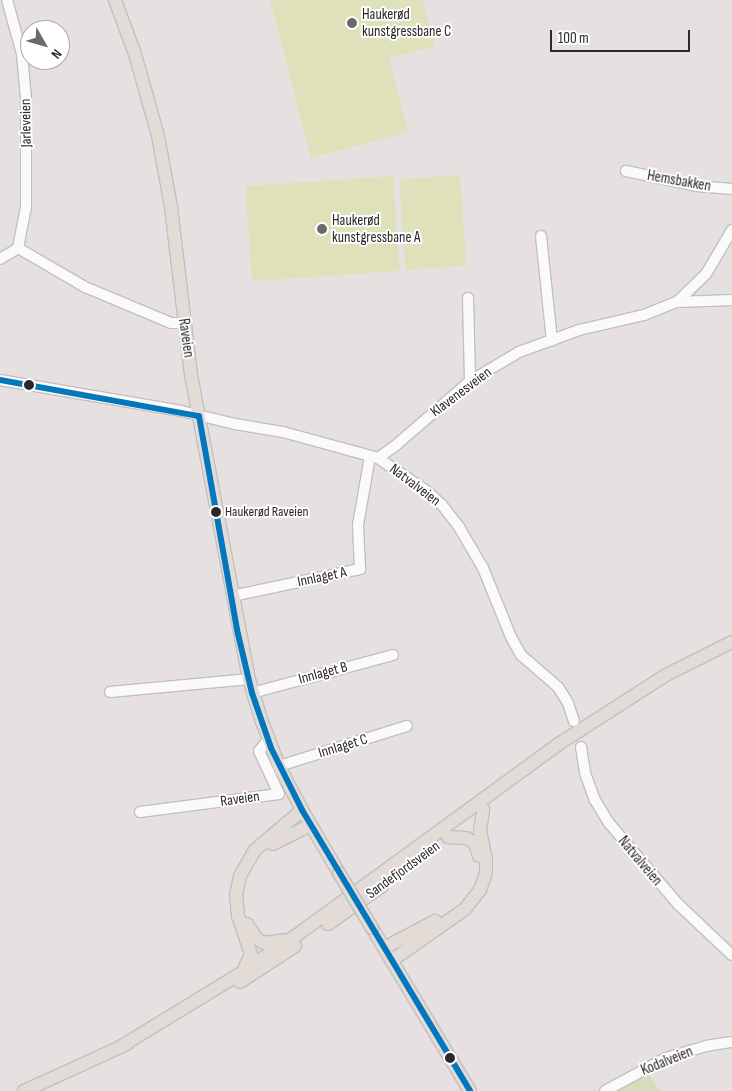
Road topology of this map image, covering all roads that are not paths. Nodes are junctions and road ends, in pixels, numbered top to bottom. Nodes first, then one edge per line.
1 (7, 0) edge
2 (115, 0) edge
3 (626, 171) dead end
4 (732, 189) edge
5 (732, 230) edge
6 (541, 236) dead end
7 (18, 248) junction
8 (0, 260) edge
9 (468, 298) dead end
10 (732, 300) edge
11 (676, 302) junction
12 (184, 323) junction
13 (552, 340) junction
14 (0, 380) edge
15 (470, 381) junction
16 (199, 416) junction
17 (374, 457) junction
18 (232, 596) junction
19 (732, 642) edge
20 (393, 655) dead end
21 (249, 679) junction
22 (110, 692) dead end
23 (252, 692) junction
24 (596, 720) junction
25 (574, 721) dead end
26 (407, 726) dead end
27 (268, 740) junction
28 (581, 747) dead end
29 (279, 766) junction
30 (483, 809) junction
31 (302, 810) junction
32 (140, 812) dead end
33 (311, 825) junction
34 (448, 837) junction
35 (294, 937) junction
36 (384, 948) junction
37 (732, 955) edge
38 (392, 961) junction
39 (238, 975) junction
40 (732, 1042) edge
41 (120, 1047) junction
42 (24, 1091) edge
43 (470, 1091) edge
44 (605, 1091) edge

1 - 7 street, Jarleveien
2 - 12 main road, Raveien
3 - 4 street, Hemsbakken
5 - 11 street
6 - 13 street
7 - 8 street
7 - 12 street
9 - 15 street
10 - 11 street, Klavenesveien
11 - 13 street, Klavenesveien
12 - 16 main road, Raveien
13 - 15 street, Klavenesveien
14 - 16 street, Natvalveien
15 - 17 street, Klavenesveien
16 - 17 street, Natvalveien
16 - 18 main road, Raveien
17 - 18 street, Innlaget A
17 - 25 street, Natvalveien
18 - 21 main road, Raveien
19 - 24 main road, Sandefjordsveien
20 - 23 street, Innlaget B
21 - 22 street
21 - 23 main road, Raveien
23 - 27 main road, Raveien
24 - 30 main road, Sandefjordsveien
24 - 35 main road, Sandefjordsveien
26 - 29 street, Innlaget C
27 - 29 main road, Raveien
27 - 32 street, Raveien
28 - 37 street, Natvalveien
29 - 31 main road, Raveien
30 - 34 main road, Sandefjordsveien
30 - 38 main road
31 - 33 main road, Raveien
31 - 39 main road
33 - 35 main road
33 - 36 main road, Raveien, bridge
34 - 36 main road
34 - 41 main road, Sandefjordsveien
35 - 39 main road, Sandefjordsveien
36 - 38 main road
38 - 43 main road
39 - 41 main road, Sandefjordsveien
40 - 44 street, Kodalveien
41 - 42 main road, Sandefjordsveien

